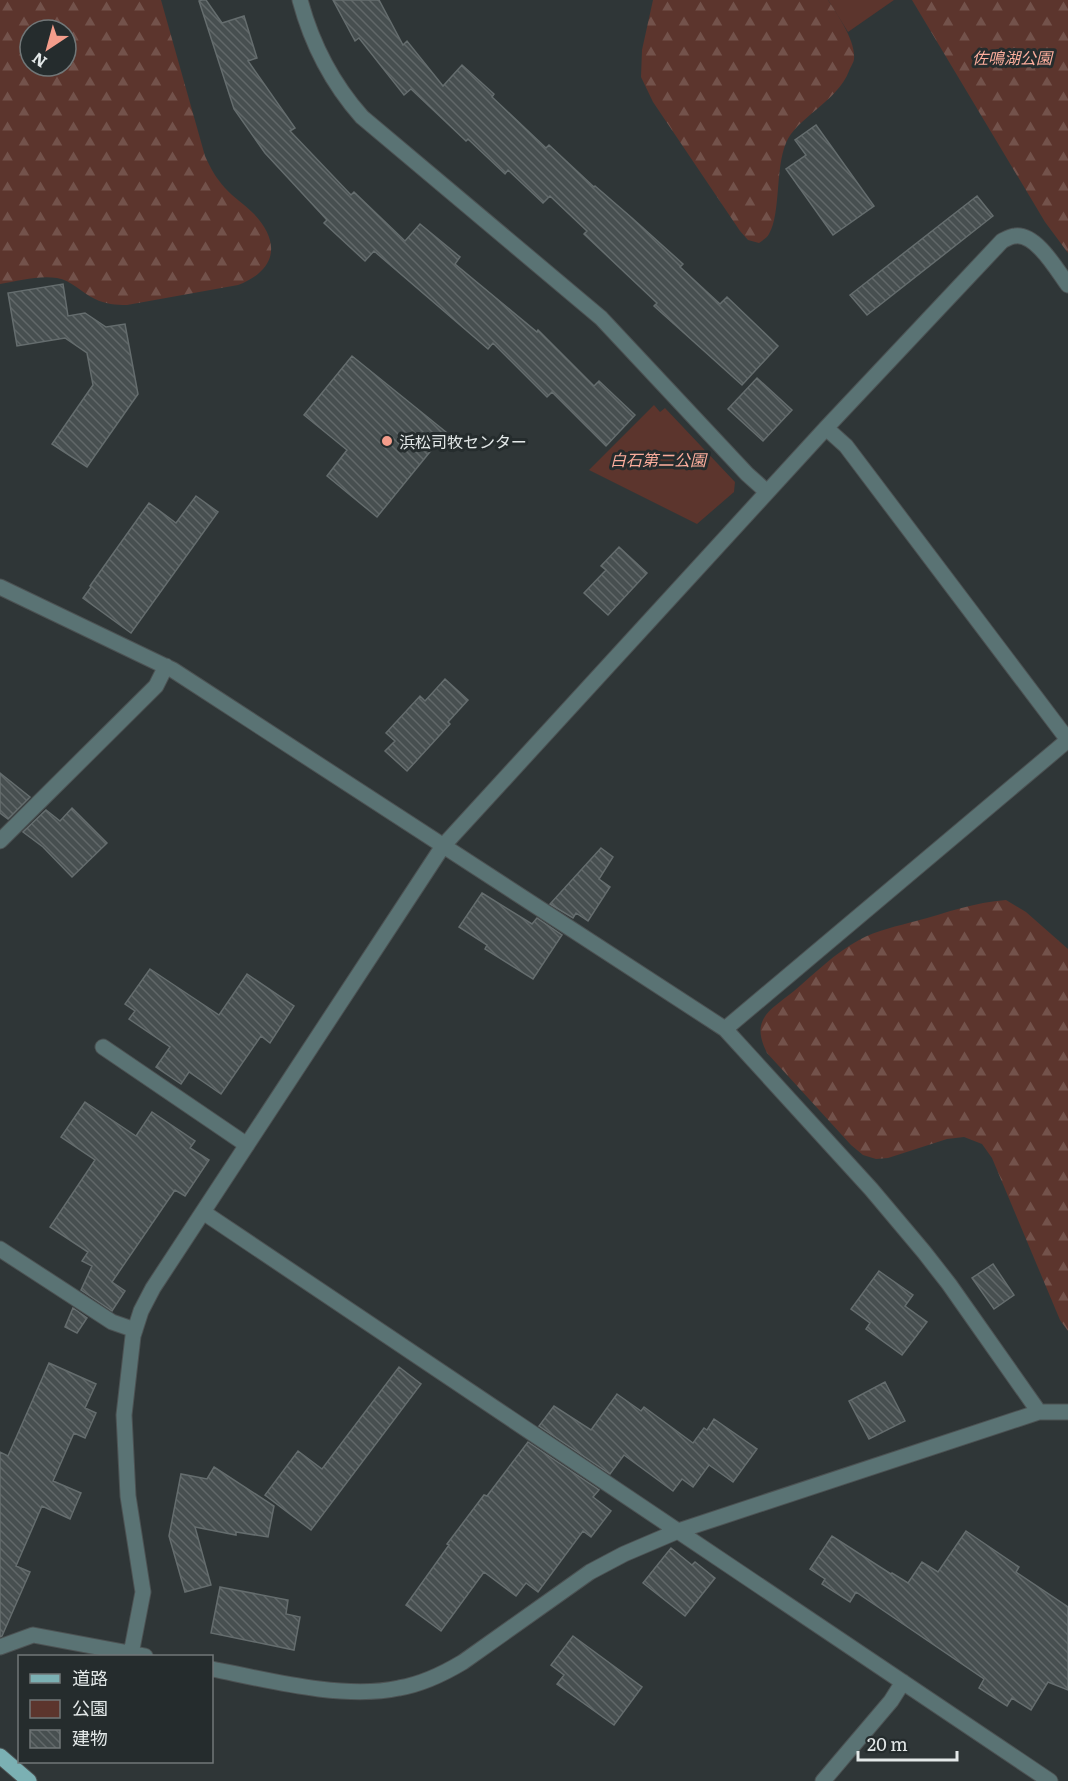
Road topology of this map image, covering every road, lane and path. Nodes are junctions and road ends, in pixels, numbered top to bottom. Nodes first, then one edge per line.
1 (300, 0) edge
2 (1068, 285) edge
3 (826, 428) junction
4 (767, 492) junction
5 (0, 587) edge
6 (166, 666) junction
7 (1068, 740) edge
8 (0, 841) edge
9 (442, 846) junction
10 (725, 1029) junction
11 (104, 1047) dead end
12 (247, 1145) junction
13 (202, 1212) junction
14 (0, 1249) edge
15 (135, 1330) junction
16 (1038, 1412) junction
17 (1068, 1412) edge
18 (678, 1531) junction
19 (0, 1647) edge
20 (138, 1655) edge
21 (213, 1669) edge
22 (903, 1682) junction
23 (0, 1756) edge
24 (29, 1781) edge
25 (823, 1781) edge
26 (1050, 1781) edge

1 - 4 street
2 - 3 street
3 - 4 street
3 - 7 street
4 - 9 street
5 - 6 street
6 - 8 street
6 - 9 street
7 - 10 street
9 - 10 street
9 - 12 street
10 - 16 street
11 - 12 street
12 - 13 street
13 - 15 street
13 - 18 street
14 - 15 street
15 - 20 street
16 - 17 street
16 - 18 street
18 - 21 street
18 - 22 street
19 - 20 street
22 - 25 street
22 - 26 street
23 - 24 main road

